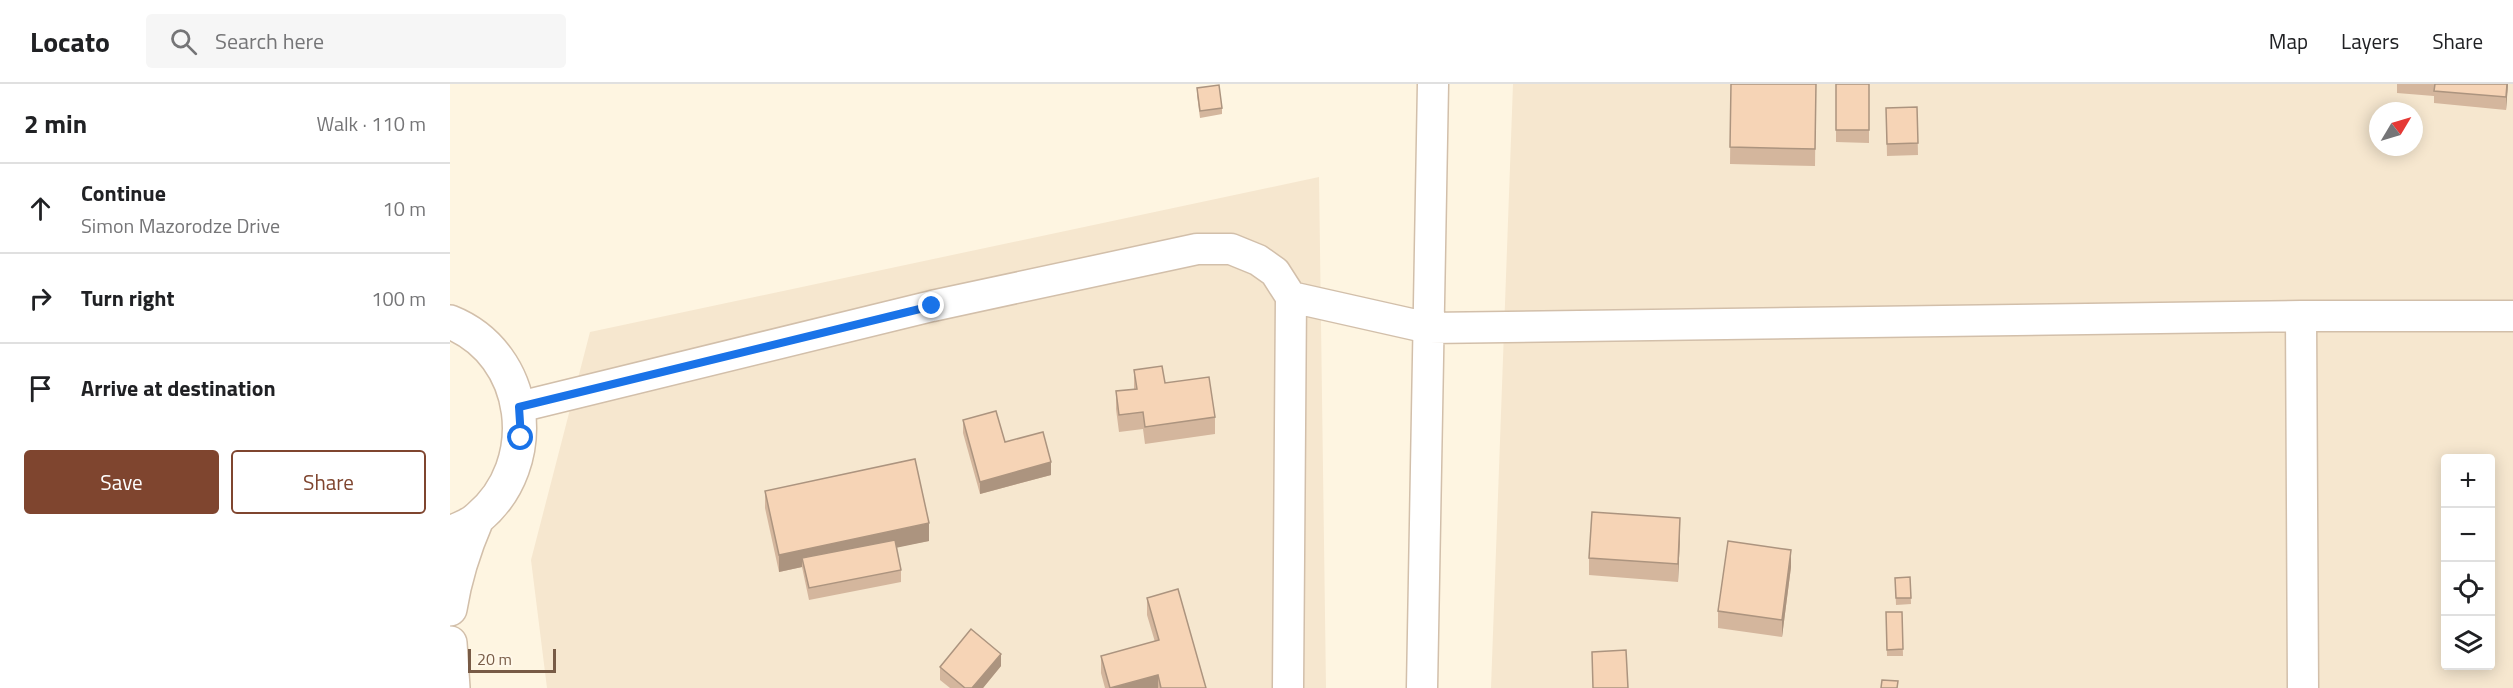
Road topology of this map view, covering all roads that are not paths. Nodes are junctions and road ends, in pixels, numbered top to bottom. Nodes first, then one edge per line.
1 (1433, 84) edge
2 (1291, 297) junction
3 (2301, 316) junction
4 (2513, 316) edge
5 (455, 318) edge
6 (1429, 328) junction
7 (519, 407) junction
8 (464, 526) edge
9 (450, 609) edge
10 (450, 643) edge
11 (453, 688) edge
12 (1288, 688) edge
13 (1422, 688) edge
14 (2303, 688) edge

1 - 6 street
2 - 6 street
2 - 7 street
2 - 12 street
3 - 4 street
3 - 6 street
3 - 14 street
5 - 7 street
6 - 13 street
7 - 8 street
8 - 9 street
10 - 11 street

